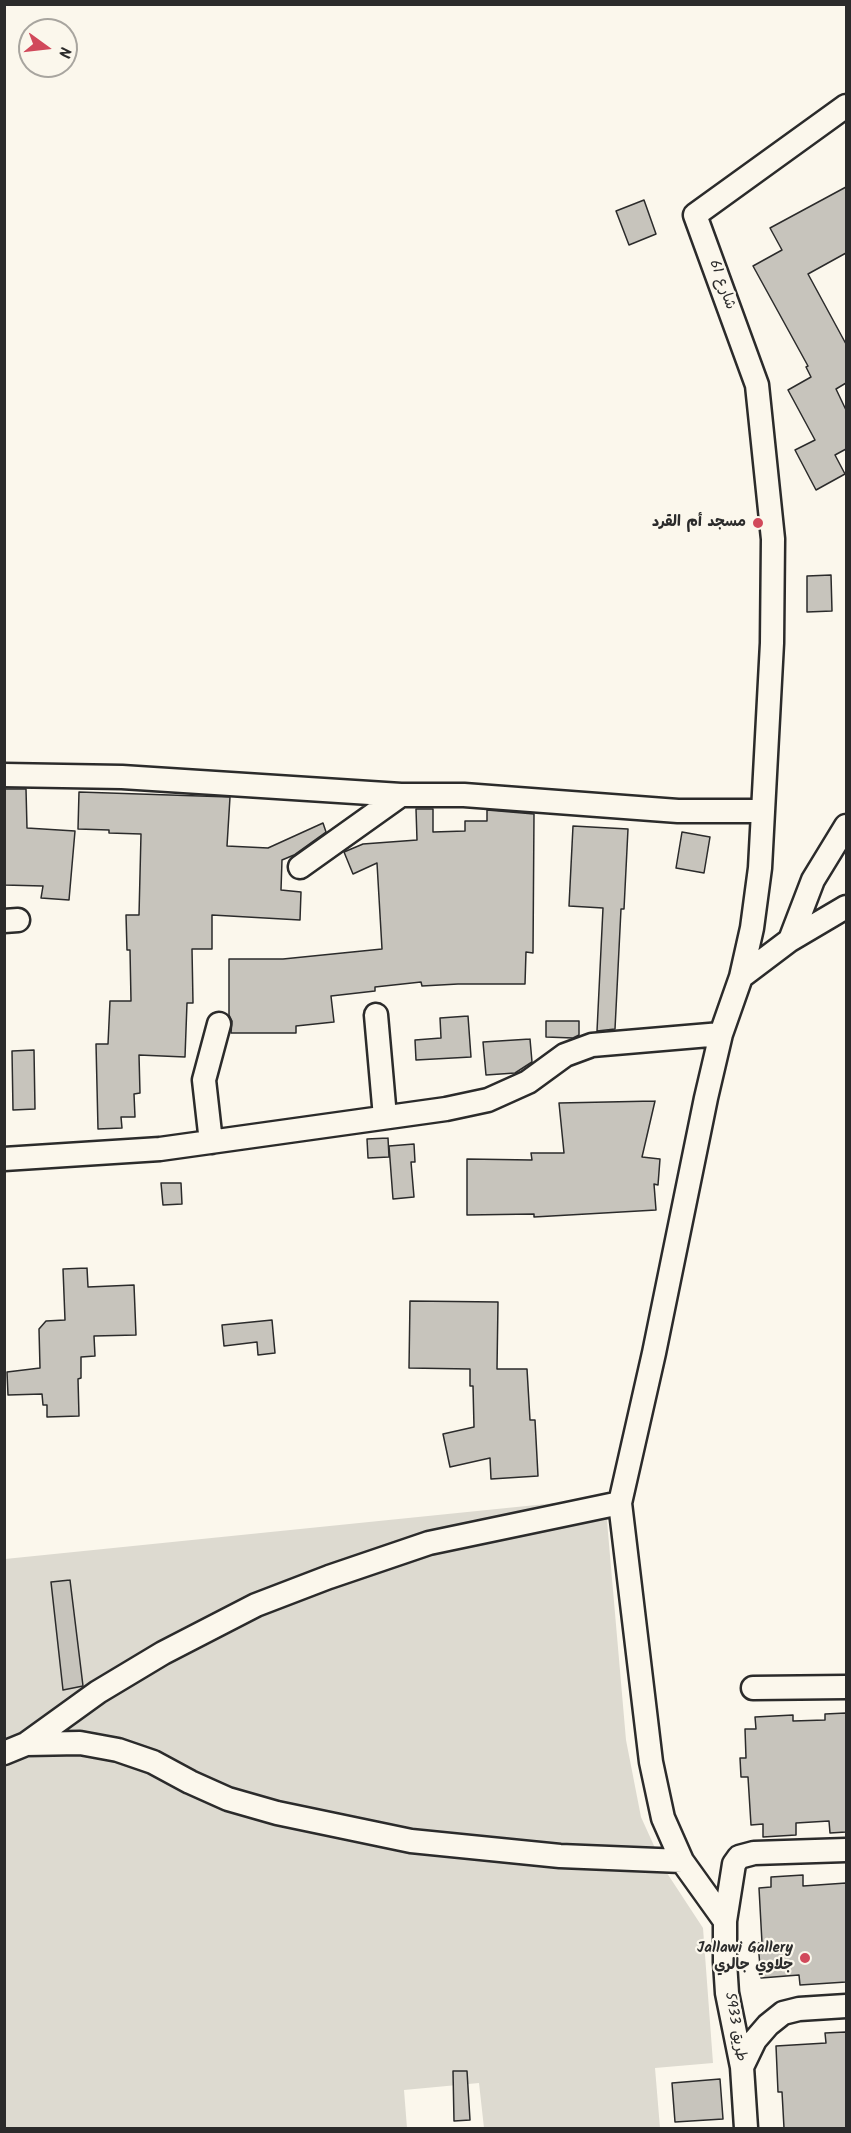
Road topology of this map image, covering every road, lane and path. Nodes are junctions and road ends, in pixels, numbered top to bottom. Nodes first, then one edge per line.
1 (846, 106) edge
2 (4, 775) edge
3 (401, 795) junction
4 (763, 811) junction
5 (846, 826) edge
6 (300, 867) dead end
7 (846, 907) edge
8 (790, 940) junction
9 (741, 977) junction
10 (376, 1015) dead end
11 (219, 1024) dead end
12 (721, 1034) junction
13 (385, 1117) junction
14 (211, 1142) junction
15 (4, 1159) edge
16 (620, 1503) junction
17 (846, 1687) edge
18 (753, 1688) dead end
19 (27, 1744) junction
20 (4, 1753) edge
21 (846, 1850) edge
22 (682, 1860) junction
23 (725, 1921) junction
24 (846, 2006) edge
25 (742, 2067) junction
26 (746, 2128) edge

1 - 4 street, شارع 61
2 - 3 street
3 - 4 street
3 - 6 street
4 - 9 street
5 - 8 street
7 - 8 street
8 - 9 street
9 - 12 street
10 - 13 street
11 - 14 street
12 - 13 street
12 - 16 street
13 - 14 street
14 - 15 street
16 - 19 street
16 - 22 street
17 - 18 street
19 - 20 street
19 - 22 street
21 - 23 street, طريق 5933
22 - 23 street
23 - 25 street, طريق 5933
24 - 25 street
25 - 26 street, طريق 5933

